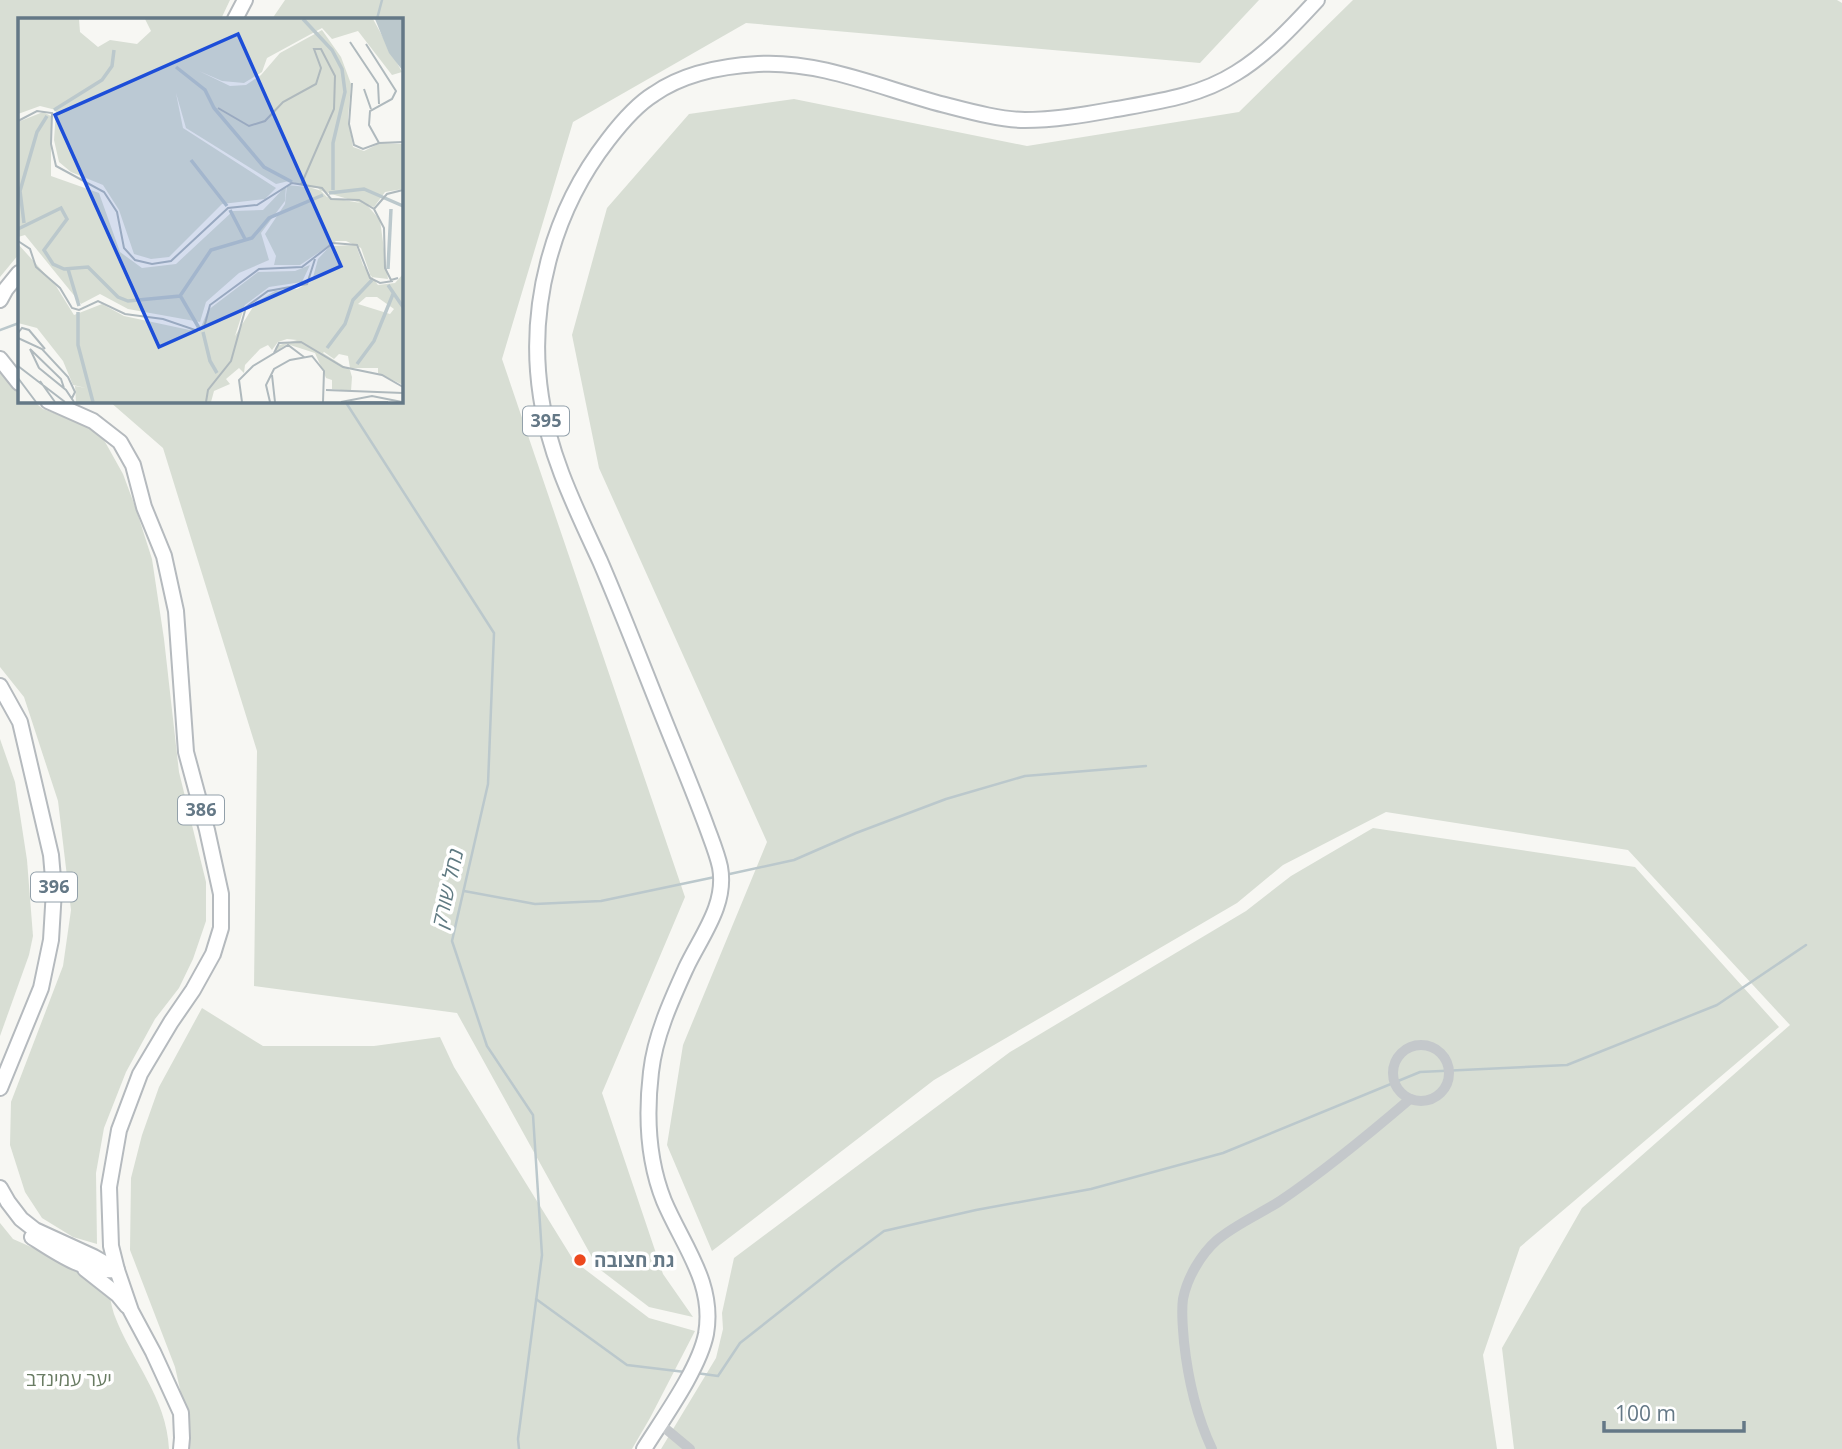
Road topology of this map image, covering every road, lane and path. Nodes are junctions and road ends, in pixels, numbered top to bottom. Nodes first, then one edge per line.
1 (245, 0) edge
2 (1317, 0) edge
3 (236, 18) edge
4 (18, 274) edge
5 (0, 300) edge
6 (0, 359) edge
7 (18, 382) edge
8 (50, 402) edge
9 (0, 686) edge
10 (0, 1088) edge
11 (1409, 1099) junction
12 (0, 1188) edge
13 (0, 1203) edge
14 (75, 1262) junction
15 (117, 1270) junction
16 (131, 1311) junction
17 (660, 1424) junction
18 (181, 1449) edge
19 (645, 1449) edge
20 (690, 1449) edge
21 (1212, 1449) edge

1 - 3 main road
2 - 17 main road, 395
4 - 5 main road
6 - 7 main road
8 - 15 main road, 386
9 - 10 main road, 396
11 - 11 street
11 - 21 street
12 - 15 main road
13 - 14 main road
14 - 15 main road
14 - 16 main road
15 - 16 main road, 386
16 - 18 main road, 386
17 - 19 main road, 395
17 - 20 street

